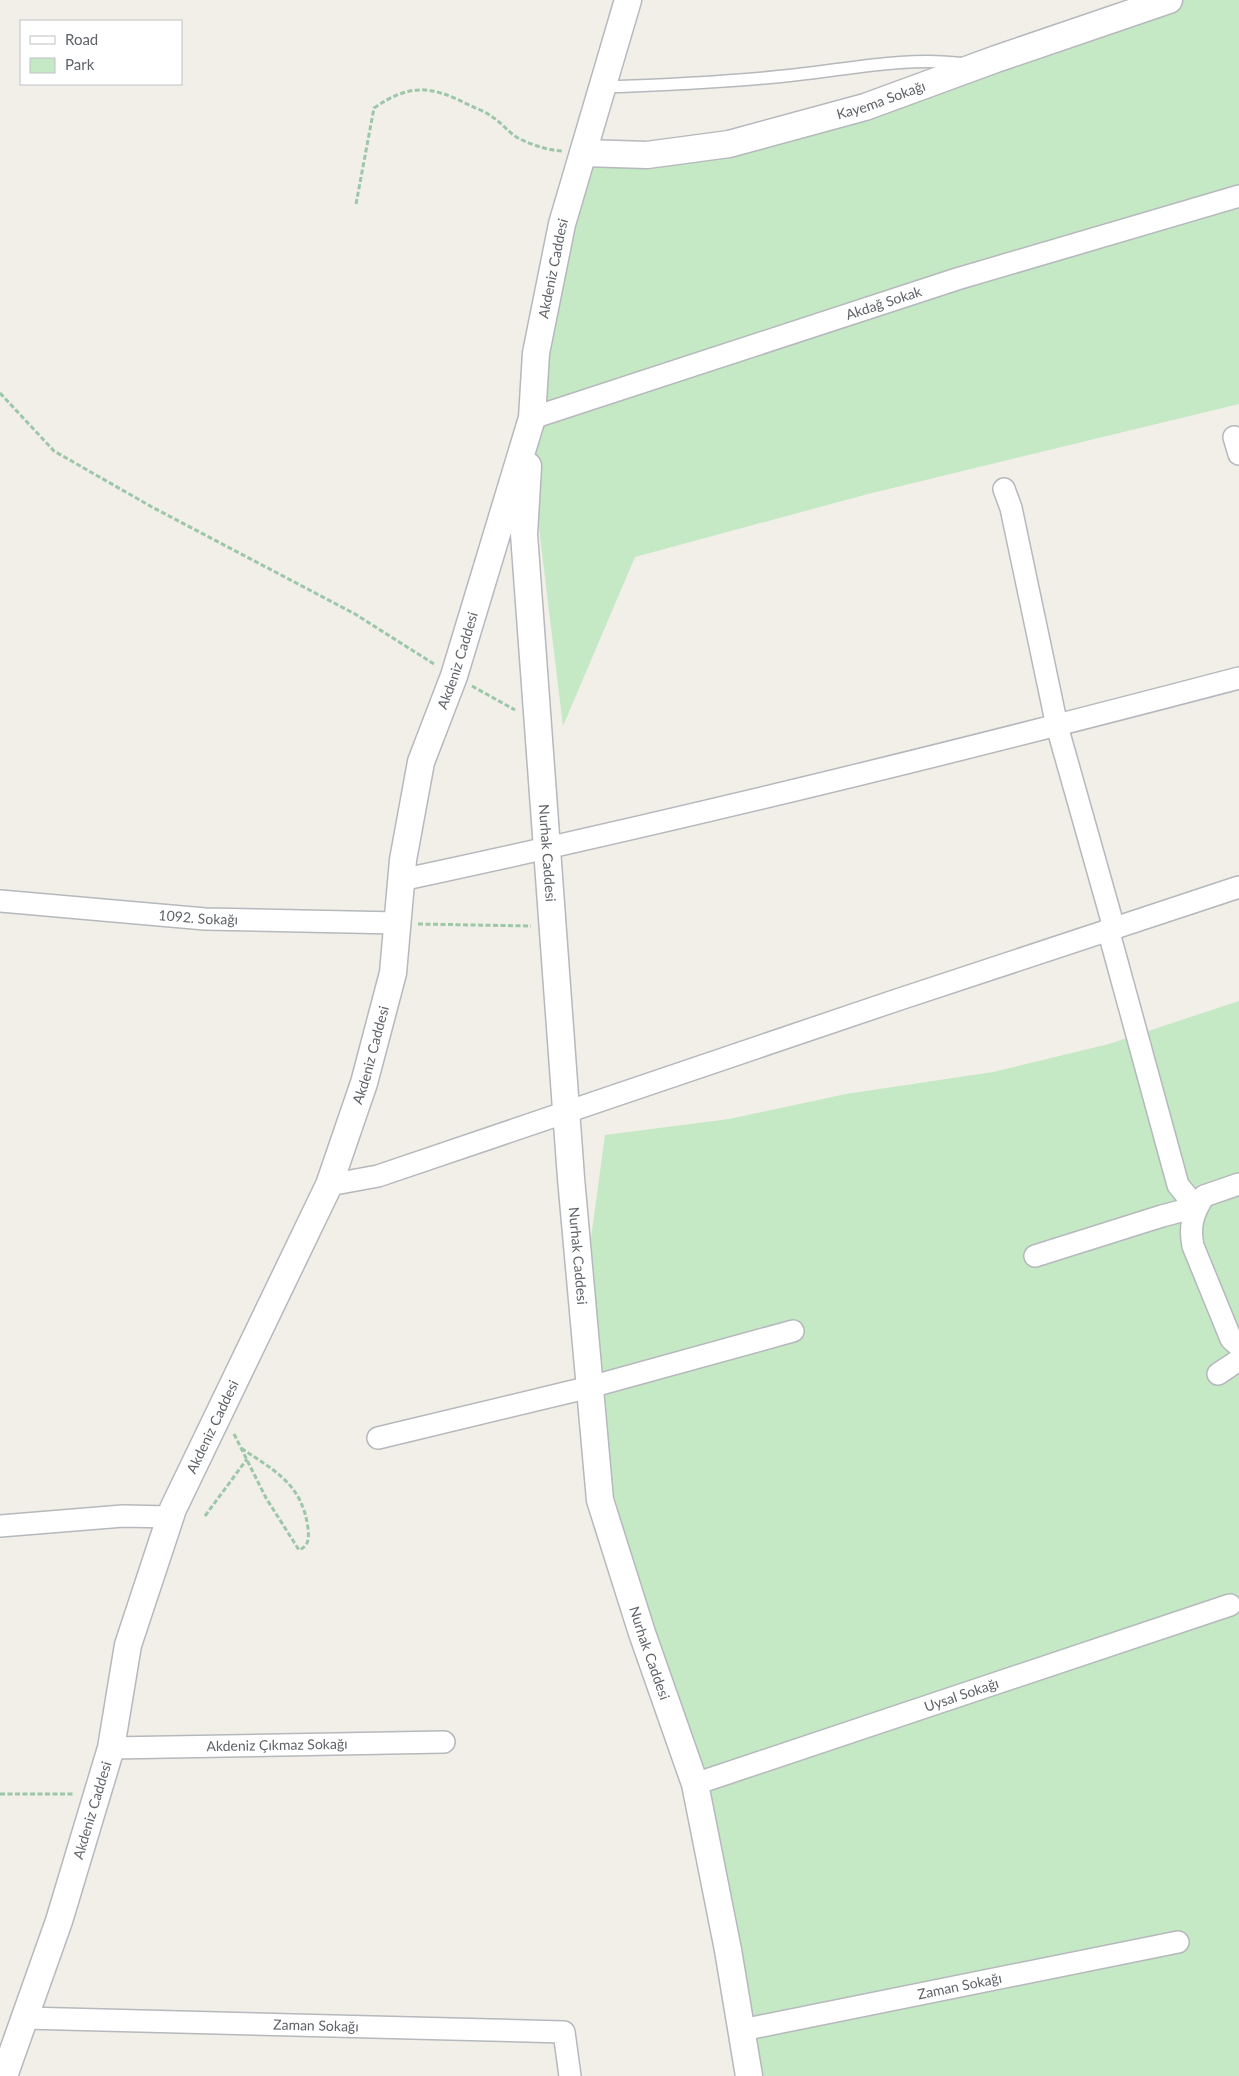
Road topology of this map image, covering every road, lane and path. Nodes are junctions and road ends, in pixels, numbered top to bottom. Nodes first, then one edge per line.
1 (628, 0) edge
2 (1169, 0) edge
3 (1124, 8) edge
4 (978, 66) junction
5 (603, 86) junction
6 (583, 153) junction
7 (1239, 196) edge
8 (356, 204) dead end
9 (0, 393) edge
10 (532, 418) junction
11 (1004, 489) dead end
12 (454, 676) junction
13 (1239, 678) edge
14 (537, 722) junction
15 (1057, 726) junction
16 (548, 849) junction
17 (401, 880) junction
18 (1239, 887) edge
19 (0, 901) edge
20 (397, 923) junction
21 (554, 926) junction
22 (1111, 929) junction
23 (567, 1114) junction
24 (1239, 1184) edge
25 (329, 1185) junction
26 (1196, 1207) junction
27 (1035, 1256) dead end
28 (793, 1332) dead end
29 (1239, 1346) edge
30 (1239, 1360) edge
31 (1218, 1374) dead end
32 (590, 1387) junction
33 (378, 1438) dead end
34 (246, 1459) junction
35 (171, 1516) junction
36 (205, 1516) dead end
37 (0, 1526) edge
38 (1230, 1605) dead end
39 (444, 1742) dead end
40 (111, 1748) junction
41 (695, 1784) junction
42 (0, 1794) edge
43 (96, 1794) junction
44 (1178, 1942) dead end
45 (25, 2018) junction
46 (742, 2030) junction
47 (4, 2076) edge
48 (570, 2076) edge
49 (749, 2076) edge

1 - 5 street, Akdeniz Caddesi
2 - 3 street, Kayema Sokağı
3 - 4 street, Kayema Sokağı
4 - 5 lane
4 - 6 street, Kayema Sokağı
5 - 6 street, Akdeniz Caddesi
6 - 8 path
6 - 10 street, Akdeniz Caddesi
7 - 10 street, Akdağ Sokak
9 - 12 path
10 - 12 street, Akdeniz Caddesi
10 - 14 street, Nurhak Caddesi
11 - 15 street
12 - 14 path
12 - 17 street, Akdeniz Caddesi
13 - 15 street
14 - 16 street, Nurhak Caddesi
15 - 16 street
15 - 22 street
16 - 17 street
16 - 21 street, Nurhak Caddesi
17 - 20 street, Akdeniz Caddesi
18 - 22 street
19 - 20 street, 1092. Sokağı
20 - 21 path
20 - 25 street, Akdeniz Caddesi
21 - 23 street, Nurhak Caddesi
22 - 23 street
22 - 26 street
23 - 25 street
23 - 32 street, Nurhak Caddesi
24 - 26 street
25 - 35 street, Akdeniz Caddesi
26 - 27 street
26 - 29 street
28 - 32 street
30 - 31 street
32 - 33 street
32 - 41 street, Nurhak Caddesi
34 - 34 path
34 - 36 path
35 - 37 street
35 - 40 street, Akdeniz Caddesi
38 - 41 street, Uysal Sokağı
39 - 40 street, Akdeniz Çıkmaz Sokağı
40 - 43 street, Akdeniz Caddesi
41 - 46 street, Nurhak Caddesi
42 - 43 path
43 - 45 street, Akdeniz Caddesi
44 - 46 street, Zaman Sokağı
45 - 47 street, Akdeniz Caddesi
45 - 48 street, Zaman Sokağı
46 - 49 street, Nurhak Caddesi

